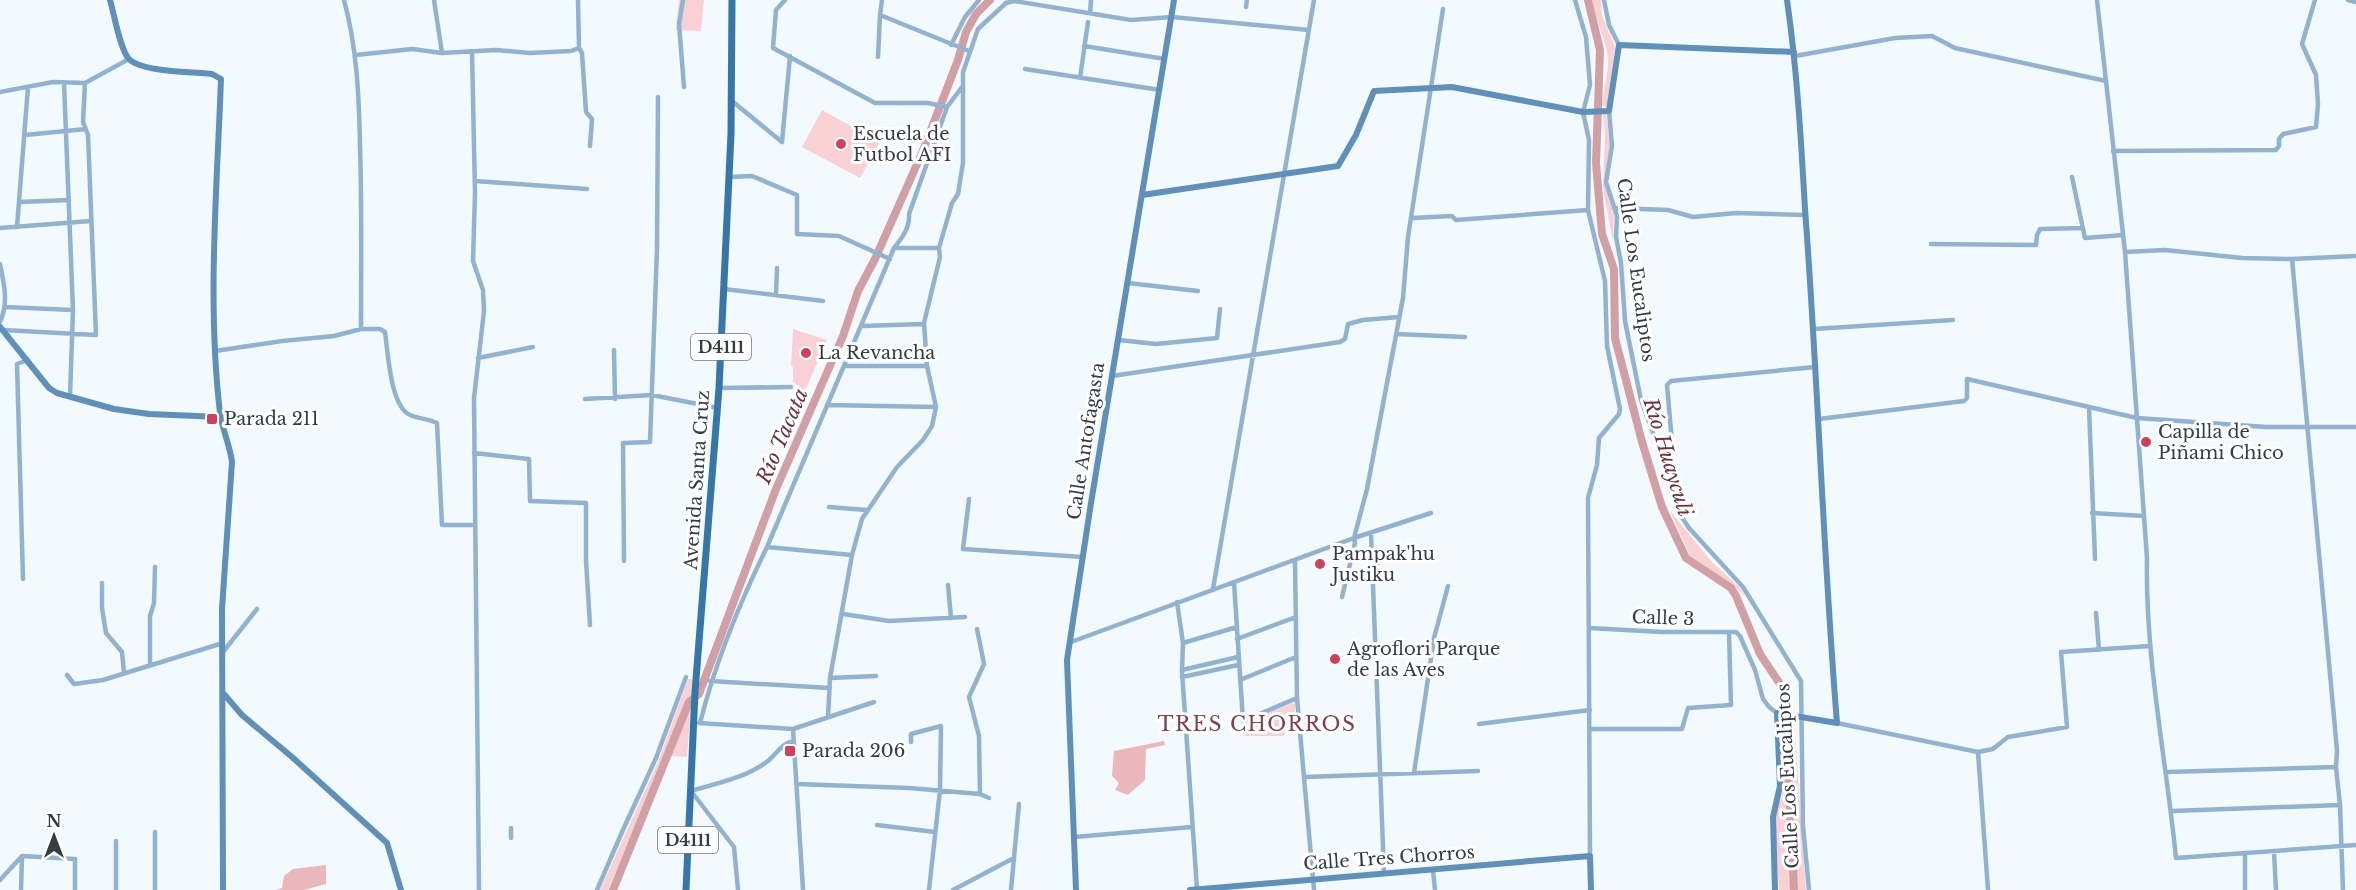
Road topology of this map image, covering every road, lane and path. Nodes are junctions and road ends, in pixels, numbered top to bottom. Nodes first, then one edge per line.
1 (110, 0) edge
2 (344, 0) edge
3 (434, 0) edge
4 (578, 0) edge
5 (682, 0) edge
6 (732, 0) edge
7 (784, 0) edge
8 (882, 0) edge
9 (979, 0) edge
10 (1092, 0) edge
11 (1174, 0) edge
12 (1247, 0) edge
13 (1314, 0) edge
14 (1575, 0) edge
15 (1604, 0) edge
16 (1787, 0) edge
17 (2097, 0) edge
18 (2315, 0) edge
19 (2348, 0) edge
20 (1006, 2) edge
21 (1032, 2) edge
22 (2356, 2) edge
23 (1246, 7) dead end
24 (1443, 9) dead end
25 (1090, 13) junction
26 (880, 15) junction
27 (1172, 17) junction
28 (1088, 21) dead end
29 (1309, 30) junction
30 (951, 45) junction
31 (1619, 45) junction
32 (1084, 46) junction
33 (579, 48) junction
34 (967, 50) junction
35 (472, 51) junction
36 (442, 53) junction
37 (1794, 54) junction
38 (356, 55) junction
39 (790, 56) junction
40 (878, 57) dead end
41 (1165, 58) junction
42 (129, 59) junction
43 (1025, 69) dead end
44 (1080, 78) junction
45 (2106, 81) junction
46 (64, 83) junction
47 (85, 83) junction
48 (28, 87) junction
49 (684, 87) dead end
50 (962, 87) junction
51 (1432, 87) junction
52 (1160, 90) junction
53 (0, 92) edge
54 (658, 97) dead end
55 (732, 101) junction
56 (942, 106) junction
57 (1606, 111) junction
58 (1585, 112) junction
59 (86, 129) junction
60 (66, 133) junction
61 (24, 135) junction
62 (590, 146) dead end
63 (2113, 151) junction
64 (1284, 174) junction
65 (729, 177) junction
66 (2072, 177) dead end
67 (475, 181) junction
68 (587, 189) dead end
69 (1142, 195) junction
70 (69, 200) junction
71 (20, 202) junction
72 (1614, 208) junction
73 (1588, 210) junction
74 (1806, 215) junction
75 (1413, 218) junction
76 (91, 221) junction
77 (70, 223) junction
78 (17, 227) junction
79 (0, 228) edge
80 (2083, 228) junction
81 (2123, 235) junction
82 (1931, 244) dead end
83 (894, 248) junction
84 (939, 248) junction
85 (2125, 252) junction
86 (2356, 256) edge
87 (890, 259) junction
88 (2292, 259) junction
89 (0, 264) edge
90 (777, 268) dead end
91 (1128, 283) junction
92 (724, 289) junction
93 (1198, 291) dead end
94 (776, 295) junction
95 (823, 301) dead end
96 (5, 308) junction
97 (1220, 309) dead end
98 (74, 310) junction
99 (1399, 317) junction
100 (1953, 320) dead end
101 (924, 324) junction
102 (1, 326) edge
103 (862, 326) junction
104 (361, 329) junction
105 (1814, 329) junction
106 (1396, 334) junction
107 (73, 335) junction
108 (1465, 337) dead end
109 (1119, 340) junction
110 (533, 347) dead end
111 (614, 350) dead end
112 (215, 351) junction
113 (1254, 353) junction
114 (478, 358) junction
115 (28, 360) junction
116 (845, 366) junction
117 (927, 366) junction
118 (1815, 367) junction
119 (1112, 376) junction
120 (791, 387) dead end
121 (719, 388) junction
122 (652, 395) junction
123 (70, 396) junction
124 (585, 399) dead end
125 (615, 399) junction
126 (827, 405) junction
127 (936, 407) junction
128 (2089, 407) junction
129 (718, 408) junction
130 (220, 417) junction
131 (2137, 418) junction
132 (1819, 419) junction
133 (2356, 427) edge
134 (2307, 428) junction
135 (474, 453) junction
136 (1670, 457) junction
137 (969, 500) dead end
138 (829, 507) dead end
139 (866, 510) junction
140 (1431, 513) dead end
141 (2092, 513) junction
142 (2144, 516) junction
143 (474, 525) junction
144 (1371, 533) junction
145 (1354, 538) junction
146 (767, 547) junction
147 (852, 555) junction
148 (1083, 557) junction
149 (2095, 559) dead end
150 (624, 561) dead end
151 (1295, 561) junction
152 (155, 567) dead end
153 (23, 579) dead end
154 (1234, 582) junction
155 (102, 583) dead end
156 (948, 585) dead end
157 (1448, 586) dead end
158 (1213, 589) junction
159 (1342, 597) dead end
160 (1177, 602) junction
161 (257, 609) dead end
162 (2097, 613) dead end
163 (843, 615) junction
164 (965, 617) dead end
165 (1296, 617) junction
166 (951, 618) junction
167 (590, 625) dead end
168 (1237, 627) junction
169 (1589, 628) junction
170 (977, 629) dead end
171 (1728, 632) junction
172 (1237, 639) junction
173 (223, 642) junction
174 (1071, 642) junction
175 (1183, 643) junction
176 (2150, 646) junction
177 (2099, 650) junction
178 (223, 652) junction
179 (1238, 657) junction
180 (1296, 657) junction
181 (150, 665) junction
182 (1238, 665) junction
183 (1182, 670) junction
184 (124, 673) junction
185 (67, 675) dead end
186 (876, 676) dead end
187 (1182, 676) junction
188 (686, 677) dead end
189 (830, 678) junction
190 (1240, 680) junction
191 (710, 681) junction
192 (830, 688) junction
193 (223, 693) junction
194 (1297, 698) junction
195 (874, 702) dead end
196 (1590, 710) junction
197 (1780, 713) junction
198 (828, 717) junction
199 (1803, 717) junction
200 (697, 723) junction
201 (1837, 723) junction
202 (1479, 724) dead end
203 (793, 729) junction
204 (1591, 729) junction
205 (794, 741) junction
206 (911, 742) dead end
207 (1978, 752) junction
208 (2336, 767) junction
209 (1478, 771) dead end
210 (2167, 772) junction
211 (1380, 773) junction
212 (1414, 773) junction
213 (1305, 777) junction
214 (796, 784) junction
215 (691, 790) junction
216 (940, 790) junction
217 (980, 794) junction
218 (989, 798) dead end
219 (1019, 804) dead end
220 (2340, 805) junction
221 (2172, 811) junction
222 (877, 825) dead end
223 (1192, 827) junction
224 (512, 828) dead end
225 (155, 832) dead end
226 (934, 832) junction
227 (1074, 837) junction
228 (511, 838) dead end
229 (116, 841) dead end
230 (2356, 845) edge
231 (2342, 847) junction
232 (2274, 852) junction
233 (2245, 853) junction
234 (22, 856) junction
235 (1590, 856) junction
236 (1012, 859) junction
237 (1433, 870) junction
238 (1384, 873) junction
239 (1313, 878) junction
240 (0, 880) edge
241 (1197, 889) edge
242 (21, 890) edge
243 (75, 890) edge
244 (116, 890) edge
245 (155, 890) edge
246 (223, 890) edge
247 (401, 890) edge
248 (479, 890) edge
249 (597, 890) edge
250 (686, 890) edge
251 (738, 890) edge
252 (803, 890) edge
253 (929, 890) edge
254 (953, 890) edge
255 (1011, 890) edge
256 (1076, 890) edge
257 (1190, 890) edge
258 (1314, 890) edge
259 (1435, 890) edge
260 (1591, 890) edge
261 (1775, 890) edge
262 (1809, 890) edge
263 (1988, 890) edge
264 (2245, 890) edge
265 (2276, 890) edge
266 (2343, 890) edge

1 - 42 street
2 - 38 street
3 - 36 street
4 - 33 street
5 - 49 street
6 - 55 main road, Avenida Santa Cruz / D4111
7 - 39 street
8 - 26 street
9 - 30 street
10 - 25 street
11 - 27 street, Calle Antofagasta
12 - 23 street
13 - 29 street
14 - 58 street
15 - 31 street
16 - 37 street
17 - 45 street
18 - 63 street
19 - 22 street
20 - 21 street
20 - 34 street
21 - 25 street
24 - 51 street
25 - 27 street
26 - 30 street
26 - 40 street
27 - 29 street
27 - 41 street, Calle Antofagasta
28 - 32 street
29 - 64 street
30 - 34 street
31 - 37 street
31 - 57 street, Calle Los Eucaliptos
32 - 41 street
32 - 44 street
33 - 35 street
33 - 62 street
34 - 50 street
35 - 36 street
35 - 67 street
36 - 38 street
37 - 45 street
37 - 74 street
38 - 104 street
39 - 55 street
39 - 56 street
41 - 52 street, Calle Antofagasta
42 - 47 street
42 - 112 street
43 - 44 street
44 - 52 street
45 - 63 street
46 - 47 street
46 - 48 street
46 - 60 street
47 - 59 street
48 - 53 street
48 - 61 street
50 - 56 street
50 - 84 street
51 - 58 street
51 - 64 street
51 - 75 street
52 - 69 street, Calle Antofagasta
54 - 122 street
55 - 65 main road, Avenida Santa Cruz / D4111
56 - 83 street
57 - 58 street
57 - 72 street, Calle Los Eucaliptos
58 - 73 street
59 - 60 street
59 - 76 street
60 - 61 street
60 - 70 street
61 - 71 street
63 - 81 street
64 - 69 street
64 - 113 street
65 - 87 street
65 - 92 main road, Avenida Santa Cruz / D4111
66 - 80 street
67 - 68 street
67 - 114 street
69 - 91 street, Calle Antofagasta
70 - 71 street
70 - 77 street
71 - 78 street
72 - 74 street
72 - 136 street, Calle Los Eucaliptos
73 - 75 street
73 - 169 street
74 - 105 street
75 - 99 street
76 - 77 street
76 - 107 street
77 - 78 street
77 - 98 street
78 - 79 street
80 - 81 street
80 - 82 street
81 - 85 street
83 - 84 street
83 - 87 street
84 - 101 street
85 - 88 street
85 - 131 street
86 - 88 street
87 - 103 street
88 - 134 street
89 - 96 street
90 - 94 street
91 - 93 street
91 - 109 street, Calle Antofagasta
92 - 94 street
92 - 121 main road, Avenida Santa Cruz / D4111
94 - 95 street
96 - 98 street
96 - 102 street
97 - 109 street
98 - 107 street
99 - 106 street
99 - 113 street
100 - 105 street
101 - 103 street
101 - 117 street
102 - 107 street
102 - 115 street
103 - 116 street
104 - 112 street
104 - 143 street
105 - 118 street
106 - 108 street
106 - 145 street
107 - 123 street
109 - 119 street, Calle Antofagasta
110 - 114 street
111 - 125 street
112 - 130 street
113 - 119 street
113 - 158 street
114 - 135 street
115 - 123 street
115 - 153 street
116 - 117 street
116 - 126 street
117 - 127 street
118 - 132 street
118 - 136 street
119 - 148 street, Calle Antofagasta
120 - 121 street
121 - 129 main road, Avenida Santa Cruz / D4111
122 - 125 street
122 - 129 street
122 - 150 street
123 - 130 street
124 - 125 street
126 - 127 street
126 - 146 street
127 - 139 street
128 - 131 street
128 - 132 street
128 - 141 street
129 - 200 main road, Avenida Santa Cruz / D4111
130 - 173 street
131 - 134 street
131 - 142 street
132 - 201 street
133 - 134 street
134 - 208 street
135 - 143 street
135 - 167 street
136 - 199 street, Calle Los Eucaliptos
137 - 148 street
138 - 139 street
139 - 147 street
140 - 144 street
141 - 142 street
141 - 149 street
142 - 176 street
143 - 248 street
144 - 145 street
144 - 211 street
145 - 151 street
145 - 159 street
146 - 147 street
146 - 191 street
147 - 163 street
148 - 174 street, Calle Antofagasta
151 - 154 street
151 - 165 street
152 - 181 street
154 - 158 street
154 - 168 street
155 - 184 street
156 - 166 street
157 - 212 street
158 - 160 street
160 - 174 street
160 - 175 street
161 - 178 street
162 - 177 street
163 - 166 street
163 - 189 street
164 - 166 street
165 - 172 street
165 - 180 street
168 - 172 street
168 - 175 street
169 - 171 street, Calle 3
169 - 196 street
170 - 217 street
171 - 197 street, Calle 3
171 - 204 street
172 - 179 street
173 - 178 street
173 - 181 street
174 - 227 street, Calle Antofagasta
175 - 183 street
176 - 177 street
176 - 210 street
177 - 207 street
178 - 193 street
179 - 182 street
179 - 183 street
180 - 190 street
180 - 194 street
181 - 184 street
182 - 187 street
182 - 190 street
183 - 187 street
184 - 185 street
186 - 189 street
187 - 223 street
188 - 249 street
189 - 192 street
190 - 194 street
191 - 192 street
191 - 200 street
192 - 198 street
193 - 246 street
193 - 247 street
194 - 213 street
195 - 198 street
196 - 202 street
196 - 204 street
197 - 199 street
197 - 261 street
198 - 203 street
199 - 201 street
199 - 262 street, Calle Los Eucaliptos
200 - 203 street
200 - 215 main road, Avenida Santa Cruz / D4111
201 - 207 street
203 - 205 street
204 - 235 street
205 - 214 street
205 - 215 street
206 - 216 street
207 - 263 street
208 - 210 street
208 - 220 street
209 - 212 street
210 - 221 street
211 - 212 street
211 - 213 street
211 - 238 street
213 - 239 street
214 - 216 street
214 - 252 street
215 - 250 main road, Avenida Santa Cruz / D4111
215 - 251 street
216 - 217 street
216 - 226 street
217 - 218 street
219 - 236 street
220 - 221 street
220 - 231 street
221 - 233 street
222 - 226 street
223 - 227 street
223 - 241 street
224 - 228 street
225 - 245 street
226 - 253 street
227 - 256 street, Calle Antofagasta
229 - 244 street
230 - 231 street
231 - 232 street
231 - 266 street
232 - 233 street
232 - 265 street
233 - 264 street
234 - 240 street
234 - 242 street
234 - 243 street
235 - 237 street, Calle Tres Chorros
235 - 260 street
236 - 254 street
236 - 255 street
237 - 238 street, Calle Tres Chorros
237 - 259 street
238 - 239 street, Calle Tres Chorros
239 - 241 street, Calle Tres Chorros
239 - 258 street
241 - 257 street, Calle Tres Chorros

